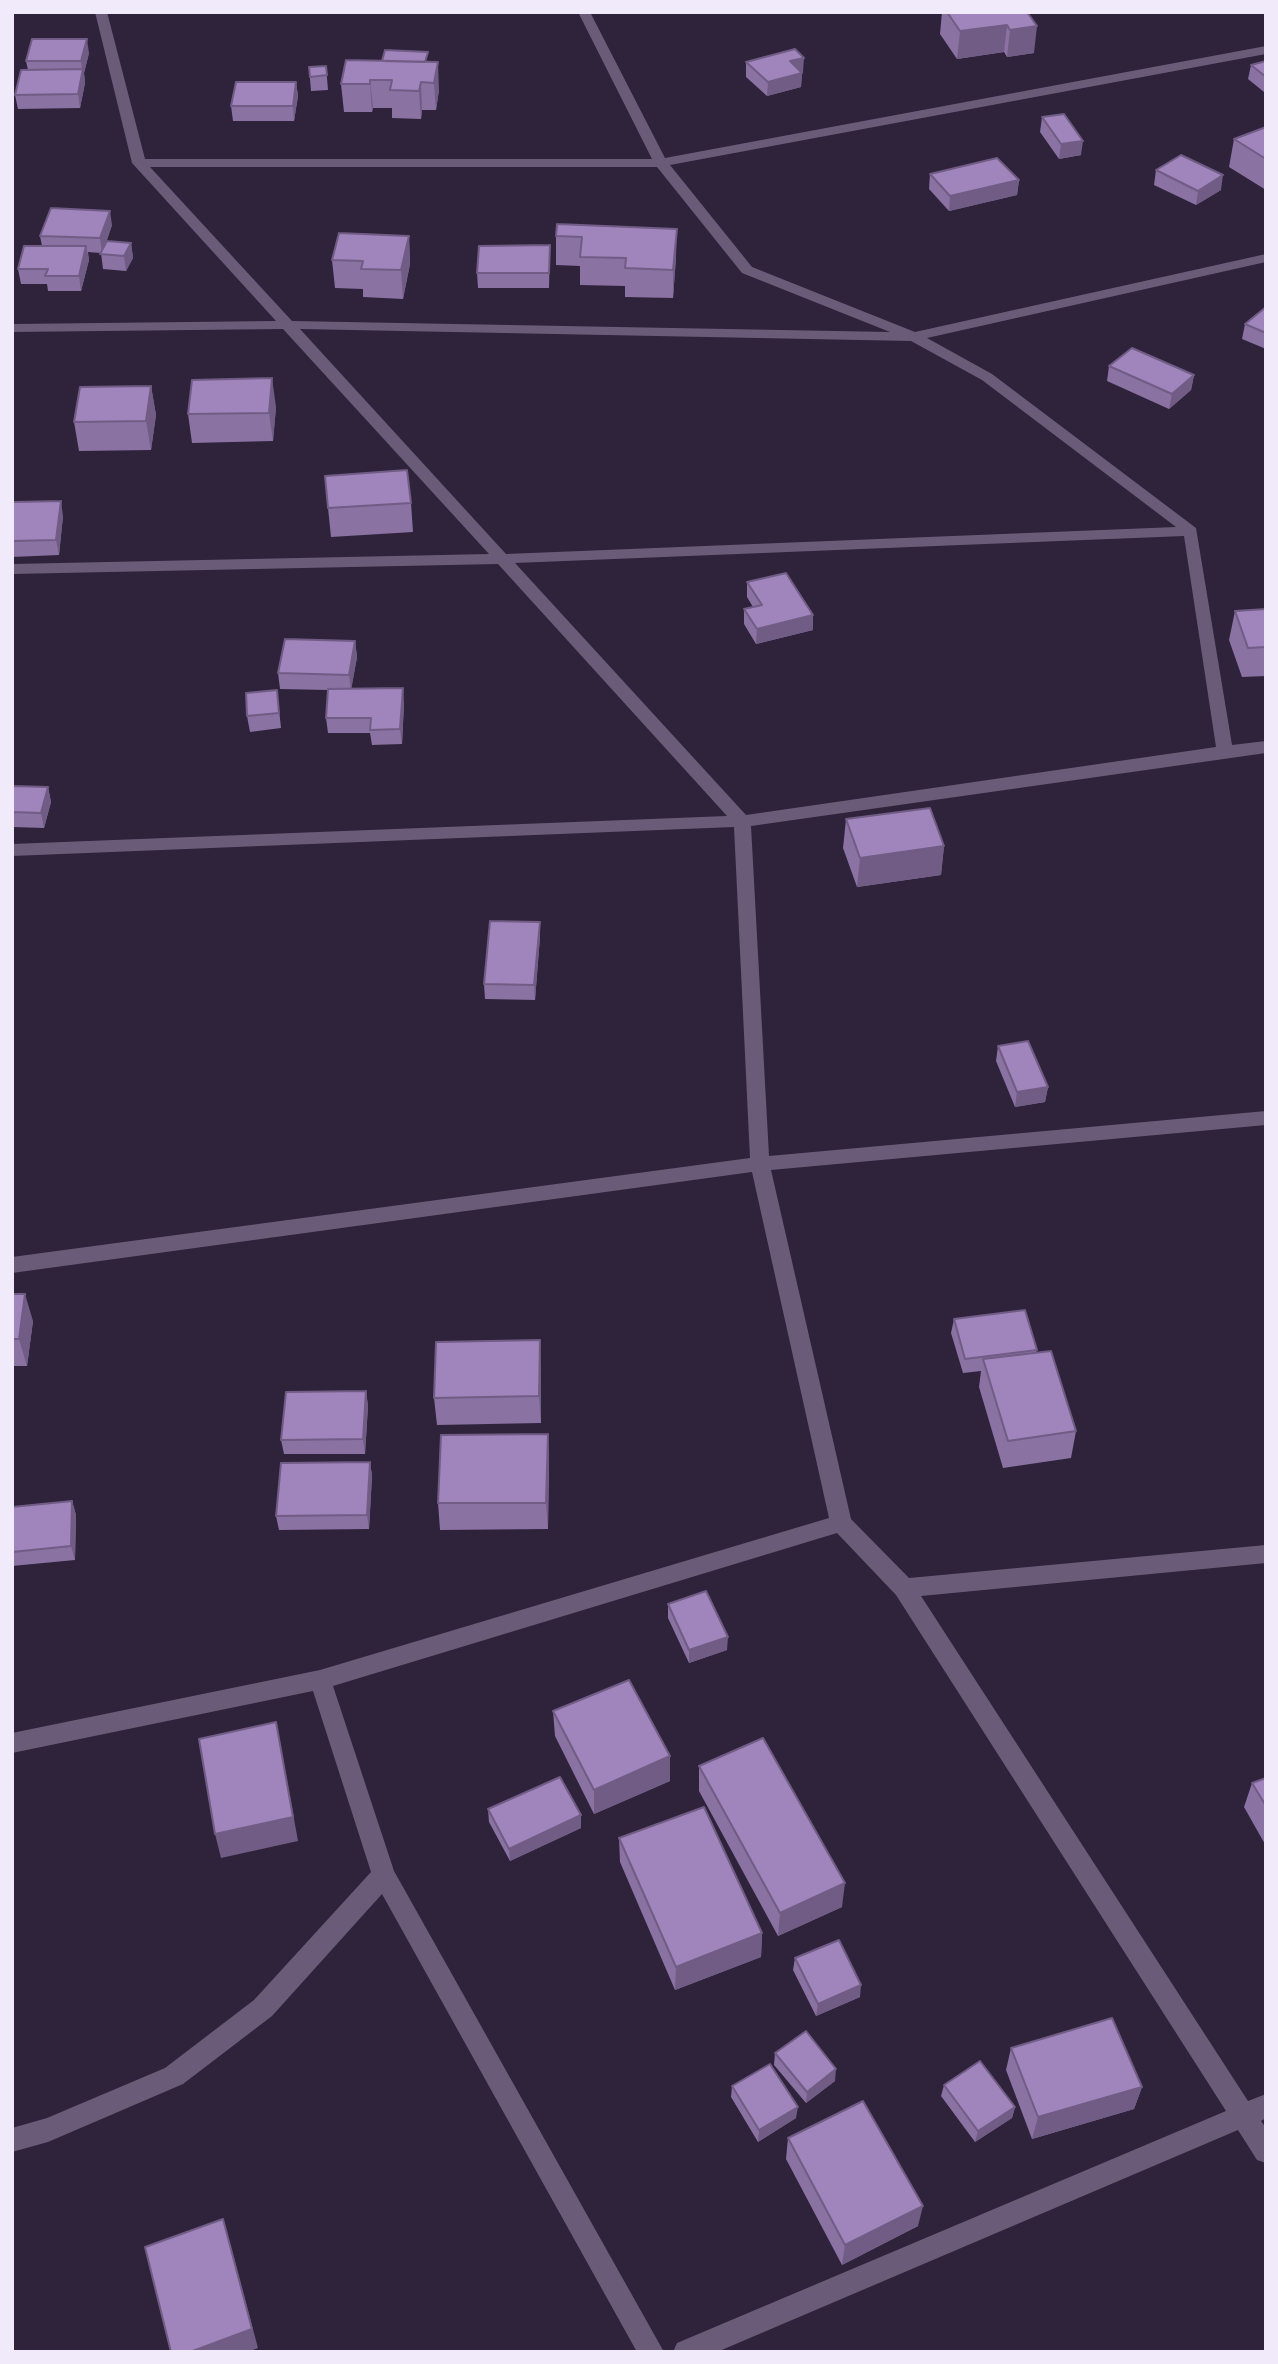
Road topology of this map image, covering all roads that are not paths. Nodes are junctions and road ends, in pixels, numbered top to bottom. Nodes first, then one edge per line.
1 (101, 12) edge
2 (584, 12) edge
3 (1266, 50) edge
4 (139, 163) junction
5 (662, 163) junction
6 (1266, 258) edge
7 (288, 325) junction
8 (12, 328) edge
9 (914, 337) junction
10 (1191, 531) junction
11 (502, 559) junction
12 (12, 569) edge
13 (1266, 747) edge
14 (1225, 751) junction
15 (742, 821) junction
16 (12, 850) edge
17 (1266, 1118) edge
18 (760, 1164) junction
19 (12, 1265) edge
20 (841, 1524) junction
21 (1266, 1554) edge
22 (904, 1588) junction
23 (320, 1680) junction
24 (12, 1743) edge
25 (384, 1875) junction
26 (1254, 2111) edge
27 (12, 2140) edge
28 (1266, 2151) edge
29 (650, 2352) edge
30 (687, 2352) edge

1 - 4 street
2 - 5 street
3 - 5 street
4 - 5 street
4 - 7 street
5 - 9 street
6 - 9 street
7 - 8 street
7 - 9 street
7 - 11 street
9 - 10 street
10 - 11 street
10 - 14 street
11 - 12 street
11 - 15 street
13 - 14 street
14 - 15 street
15 - 16 street
15 - 18 street
17 - 18 street
18 - 19 street
18 - 20 street
20 - 22 street
20 - 23 street
21 - 22 street
22 - 26 street
23 - 24 street
23 - 25 street
25 - 27 street
25 - 29 street
26 - 28 street
26 - 30 street

